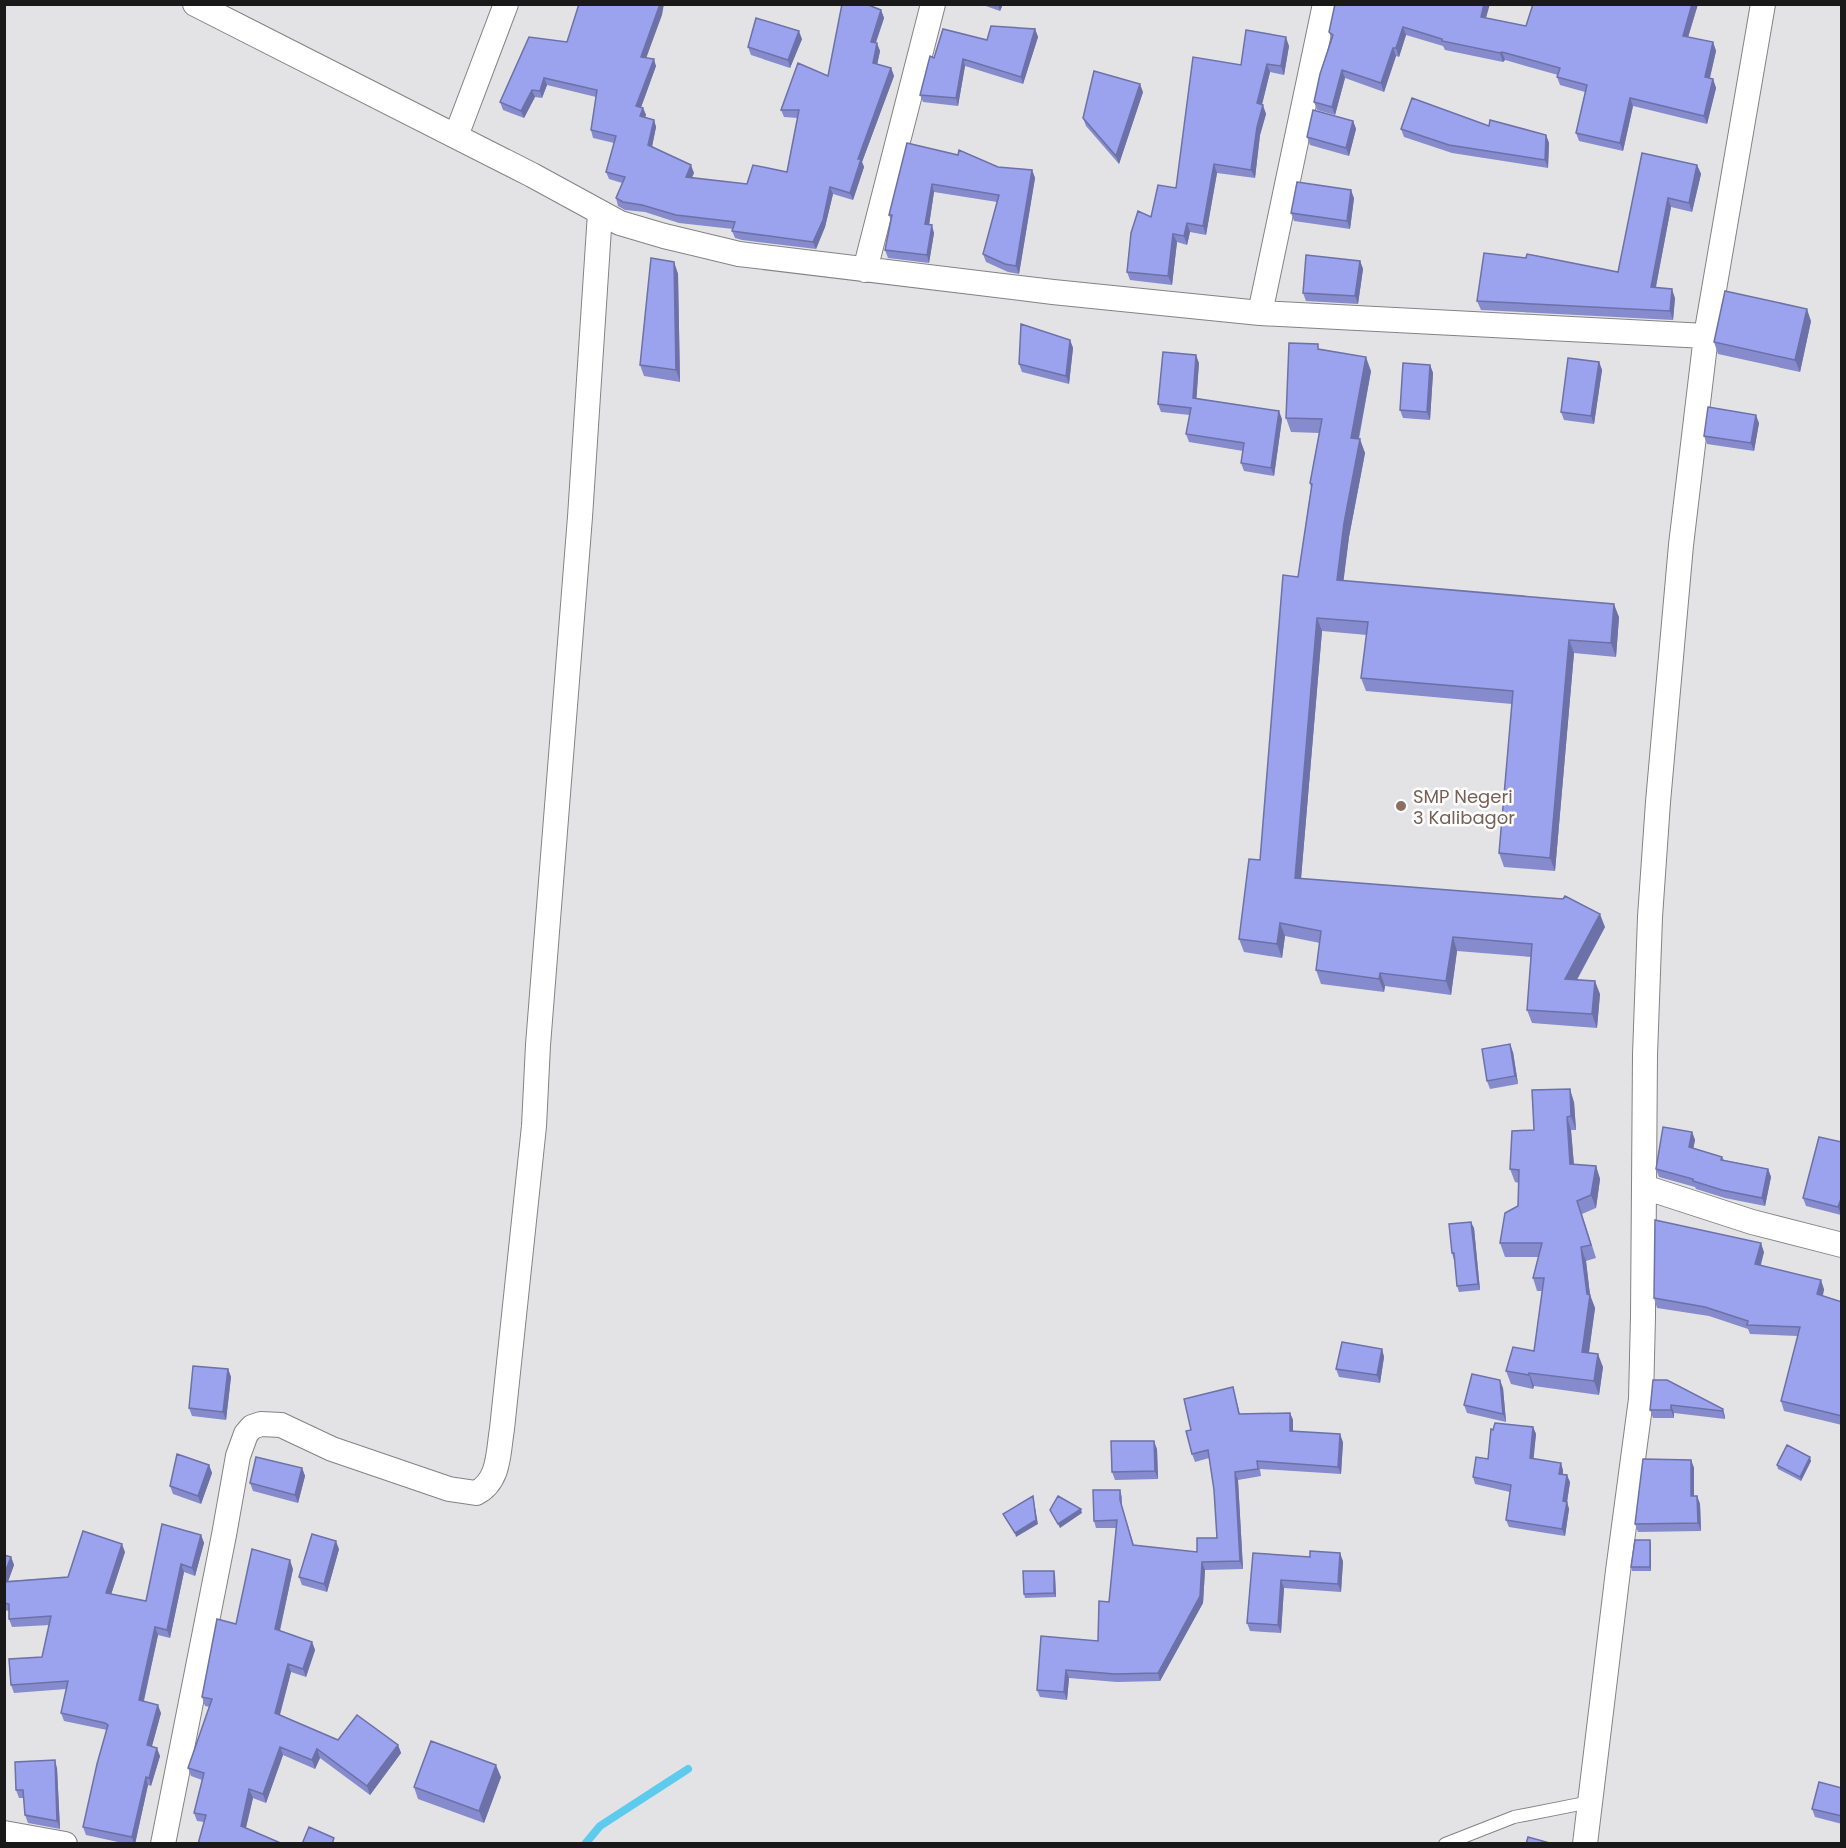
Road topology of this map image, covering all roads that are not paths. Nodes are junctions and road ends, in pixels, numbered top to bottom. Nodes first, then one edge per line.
1 (195, 4) edge
2 (506, 4) edge
3 (933, 4) edge
4 (1325, 4) edge
5 (1762, 4) edge
6 (456, 136) junction
7 (600, 213) junction
8 (865, 270) junction
9 (1260, 313) junction
10 (1706, 336) junction
11 (1644, 1187) junction
12 (1842, 1245) edge
13 (1590, 1802) junction
14 (4, 1833) edge
15 (65, 1844) edge
16 (164, 1844) edge
17 (1445, 1844) edge
18 (1586, 1844) edge

1 - 6 street
2 - 6 street
3 - 8 street
4 - 9 street
5 - 10 street
6 - 7 street
7 - 8 street
7 - 16 street
8 - 9 street
9 - 10 street
10 - 11 street
11 - 12 street
11 - 13 street
13 - 17 lane
13 - 18 street
14 - 15 street

